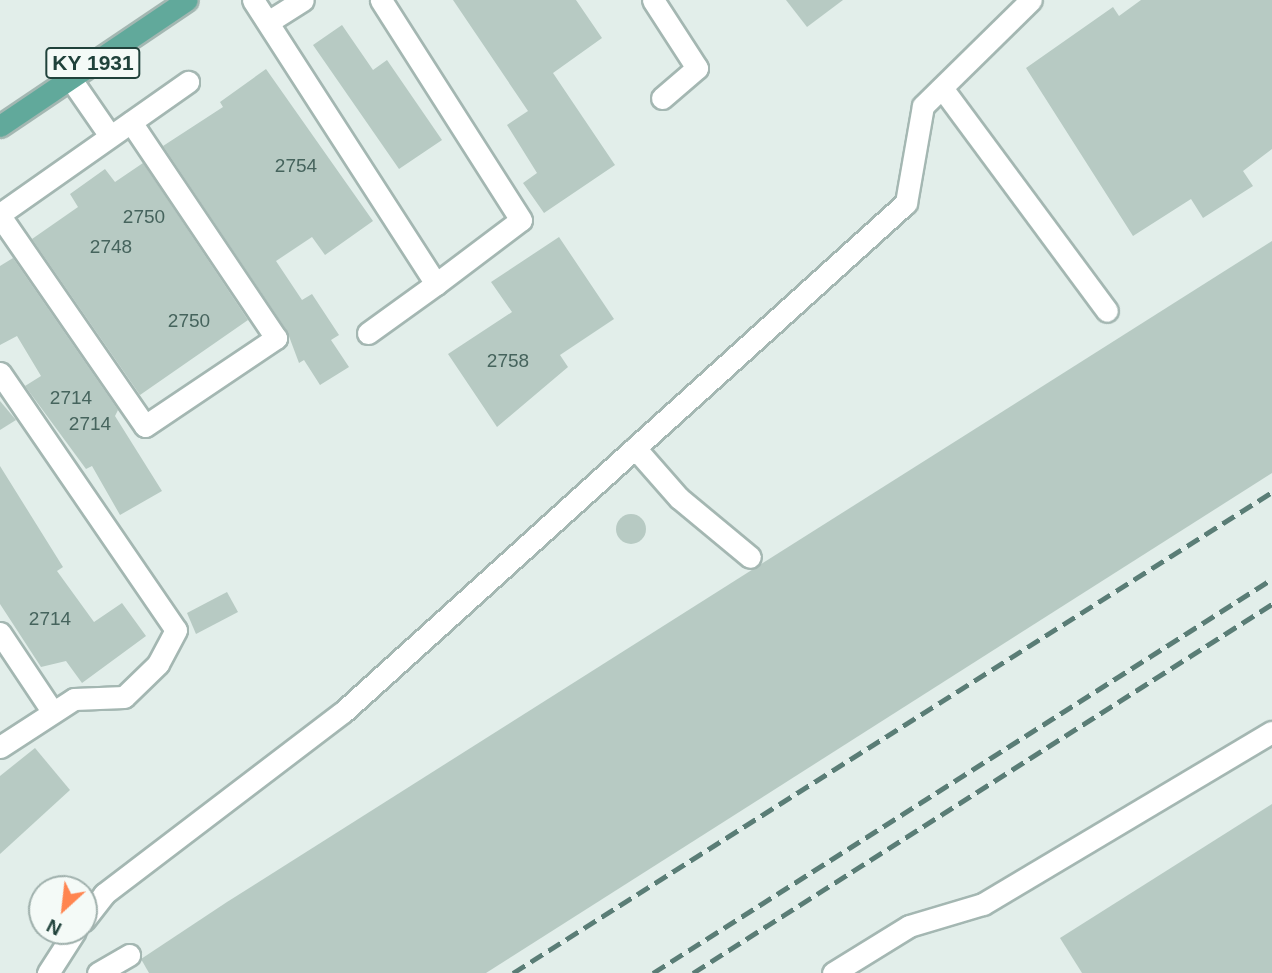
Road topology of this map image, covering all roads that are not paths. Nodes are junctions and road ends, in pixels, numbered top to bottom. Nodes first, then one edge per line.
1 (187, 0) edge
2 (253, 0) edge
3 (303, 0) edge
4 (381, 0) edge
5 (653, 0) edge
6 (1031, 0) edge
7 (268, 22) junction
8 (70, 78) junction
9 (188, 82) dead end
10 (942, 88) junction
11 (662, 98) dead end
12 (131, 122) junction
13 (0, 126) edge
14 (110, 136) junction
15 (0, 215) edge
16 (436, 284) junction
17 (1107, 311) dead end
18 (368, 333) dead end
19 (0, 373) edge
20 (635, 448) junction
21 (750, 557) dead end
22 (0, 634) edge
23 (52, 711) junction
24 (1272, 732) edge
25 (0, 747) edge
26 (98, 902) edge
27 (66, 945) edge
28 (129, 955) dead end
29 (48, 973) edge
30 (98, 973) edge
31 (833, 973) edge

1 - 8 main road, KY 1931
2 - 7 lane
3 - 7 lane
4 - 16 lane
5 - 11 lane
6 - 10 lane
7 - 16 lane
8 - 13 main road, KY 1931
8 - 14 lane
9 - 12 lane
10 - 17 lane
10 - 20 lane
12 - 14 lane
12 - 15 lane
14 - 15 lane
16 - 18 lane
19 - 23 lane
20 - 21 lane
20 - 26 lane
22 - 23 lane
23 - 25 lane
24 - 31 lane
27 - 29 lane
28 - 30 lane

